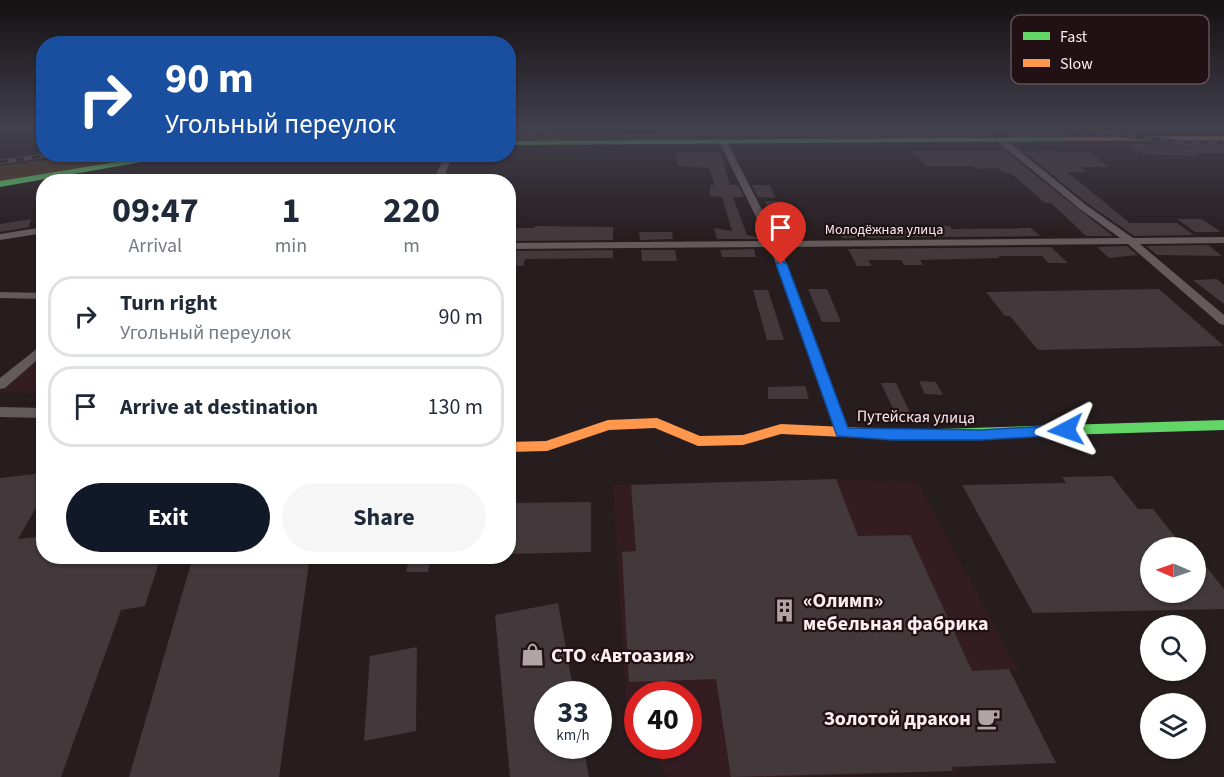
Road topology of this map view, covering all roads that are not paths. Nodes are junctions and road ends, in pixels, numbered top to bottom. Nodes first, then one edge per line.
1 (114, 165) edge
2 (735, 165) edge
3 (1032, 165) edge
4 (61, 174) edge
5 (36, 178) edge
6 (0, 184) edge
7 (36, 231) edge
8 (0, 237) edge
9 (1224, 240) edge
10 (1131, 241) junction
11 (774, 243) junction
12 (516, 246) edge
13 (0, 296) edge
14 (36, 296) edge
15 (1224, 321) edge
16 (36, 354) edge
17 (0, 385) edge
18 (0, 412) edge
19 (36, 413) edge
20 (1224, 425) edge
21 (843, 433) junction
22 (516, 447) edge

1 - 4 street
2 - 11 street
3 - 10 street
5 - 6 street
7 - 8 street
9 - 10 street, Молодёжная улица
10 - 11 street, Молодёжная улица
10 - 15 street
11 - 12 street, Молодёжная улица
11 - 21 street
13 - 14 street
16 - 17 street
18 - 19 street
20 - 21 street, Путейская улица
21 - 22 street, Путейская улица

